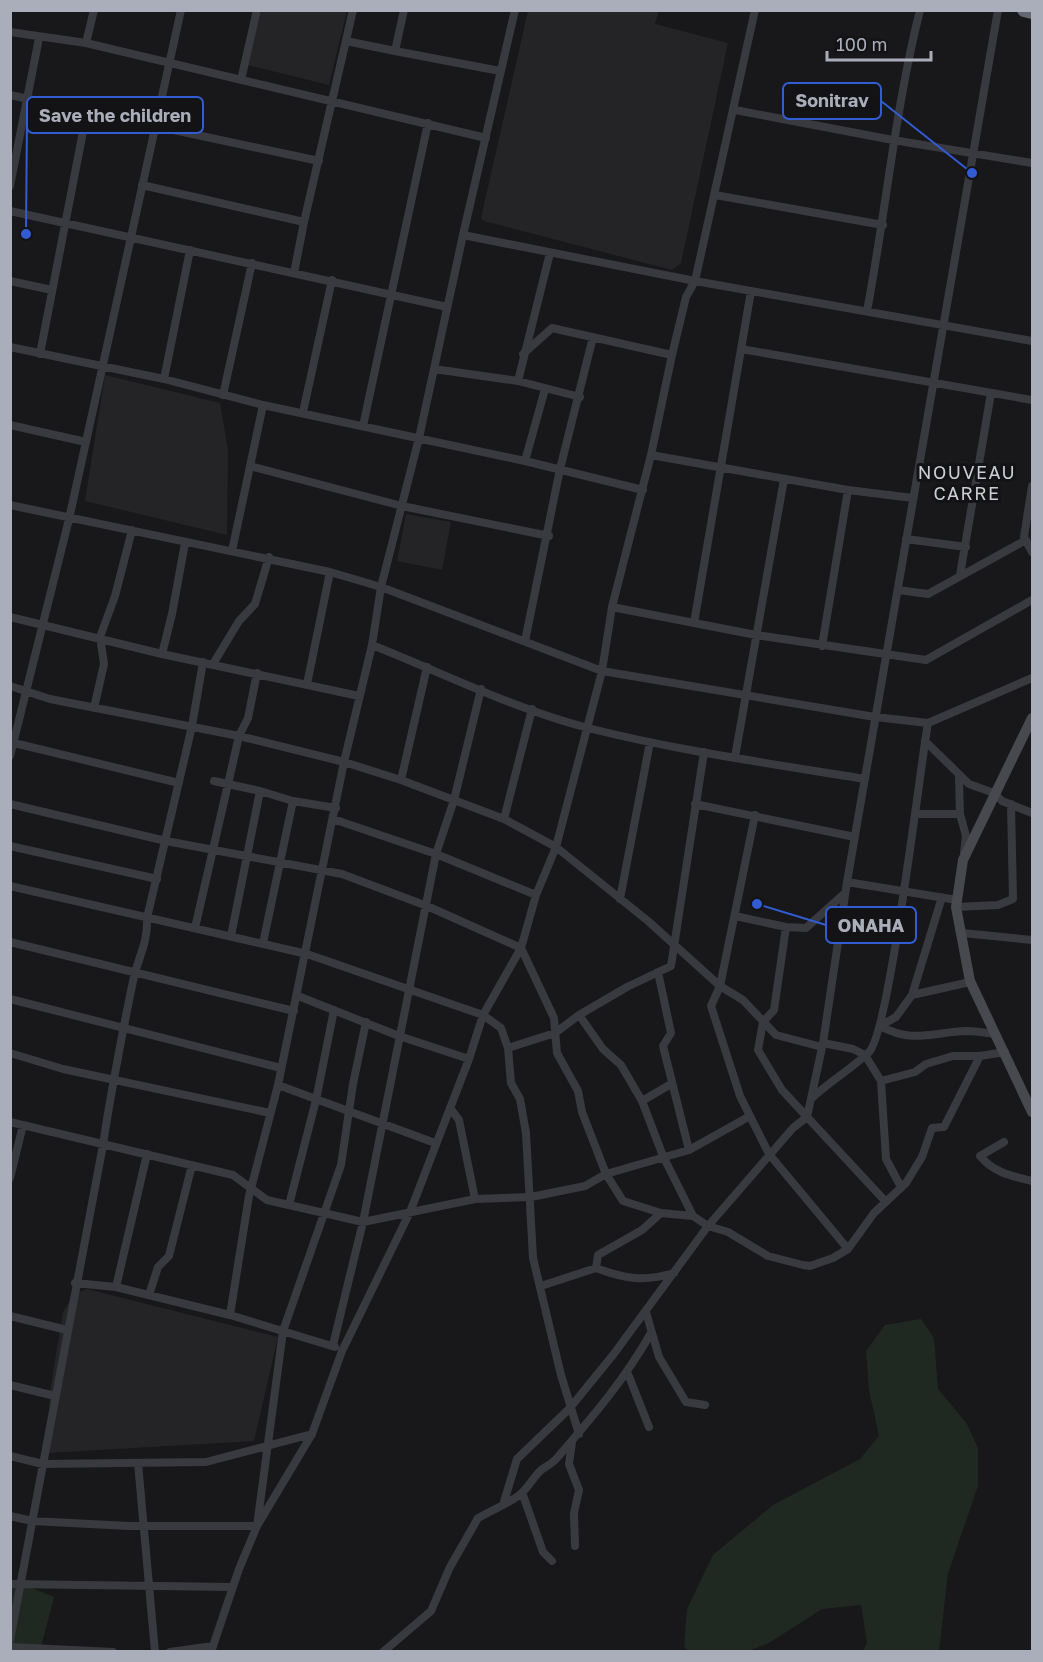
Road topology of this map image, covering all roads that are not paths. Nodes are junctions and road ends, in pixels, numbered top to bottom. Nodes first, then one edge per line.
1 (93, 10) edge
2 (181, 10) edge
3 (257, 10) edge
4 (353, 10) edge
5 (404, 10) edge
6 (515, 10) edge
7 (755, 10) edge
8 (920, 10) edge
9 (998, 10) edge
10 (1024, 10) edge
11 (1032, 12) edge
12 (10, 32) edge
13 (39, 38) junction
14 (346, 41) junction
15 (86, 43) junction
16 (395, 51) junction
17 (168, 65) junction
18 (500, 71) junction
19 (241, 80) junction
20 (10, 95) edge
21 (28, 98) junction
22 (332, 102) junction
23 (735, 110) junction
24 (87, 111) junction
25 (428, 123) junction
26 (154, 127) junction
27 (486, 138) junction
28 (893, 140) junction
29 (973, 153) junction
30 (14, 155) edge
31 (319, 160) junction
32 (1032, 163) edge
33 (142, 185) junction
34 (10, 186) edge
35 (715, 195) junction
36 (10, 211) edge
37 (65, 222) junction
38 (304, 222) junction
39 (883, 225) junction
40 (464, 235) junction
41 (130, 236) junction
42 (190, 250) junction
43 (550, 253) junction
44 (252, 263) junction
45 (294, 273) junction
46 (332, 280) junction
47 (10, 281) edge
48 (695, 281) junction
49 (52, 290) junction
50 (751, 291) junction
51 (392, 293) junction
52 (447, 307) junction
53 (867, 311) junction
54 (943, 324) junction
55 (592, 337) junction
56 (1032, 341) edge
57 (10, 347) edge
58 (741, 349) junction
59 (40, 354) junction
60 (523, 354) junction
61 (672, 355) junction
62 (102, 366) junction
63 (434, 369) junction
64 (164, 379) junction
65 (518, 381) junction
66 (933, 383) junction
67 (545, 389) junction
68 (991, 393) junction
69 (223, 395) junction
70 (580, 397) junction
71 (1032, 400) edge
72 (263, 405) junction
73 (303, 412) junction
74 (10, 425) edge
75 (363, 426) junction
76 (419, 438) junction
77 (86, 442) junction
78 (651, 455) junction
79 (525, 461) junction
80 (250, 466) junction
81 (719, 468) junction
82 (560, 469) junction
83 (784, 479) junction
84 (1032, 486) edge
85 (643, 490) junction
86 (848, 490) junction
87 (913, 498) junction
88 (10, 505) edge
89 (402, 506) junction
90 (69, 519) junction
91 (132, 530) junction
92 (549, 536) junction
93 (906, 539) junction
94 (1026, 540) junction
95 (185, 543) junction
96 (966, 547) junction
97 (232, 551) junction
98 (1032, 552) edge
99 (269, 557) junction
100 (330, 572) junction
101 (960, 575) junction
102 (381, 587) junction
103 (898, 590) junction
104 (1032, 600) edge
105 (612, 607) junction
106 (10, 616) edge
107 (42, 622) junction
108 (694, 622) junction
109 (756, 635) junction
110 (100, 637) junction
111 (525, 641) junction
112 (372, 645) junction
113 (822, 646) junction
114 (162, 654) junction
115 (886, 656) junction
116 (203, 662) junction
117 (213, 664) junction
118 (427, 667) junction
119 (602, 671) junction
120 (257, 674) junction
121 (1032, 678) edge
122 (307, 684) junction
123 (10, 686) edge
124 (481, 688) junction
125 (26, 689) junction
126 (359, 696) junction
127 (746, 697) junction
128 (94, 708) junction
129 (532, 709) junction
130 (875, 717) junction
131 (1032, 718) edge
132 (928, 723) junction
133 (192, 726) junction
134 (586, 727) junction
135 (239, 736) junction
136 (925, 741) junction
137 (12, 742) edge
138 (650, 742) junction
139 (704, 752) junction
140 (10, 756) edge
141 (735, 757) junction
142 (344, 762) junction
143 (958, 777) junction
144 (401, 780) junction
145 (865, 780) junction
146 (214, 781) dead end
147 (179, 783) junction
148 (227, 785) junction
149 (260, 791) junction
150 (994, 793) junction
151 (454, 800) junction
152 (293, 801) junction
153 (10, 804) edge
154 (695, 804) junction
155 (1011, 804) junction
156 (336, 808) junction
157 (1032, 813) edge
158 (915, 814) junction
159 (960, 814) junction
160 (755, 815) junction
161 (333, 819) junction
162 (504, 819) junction
163 (855, 837) junction
164 (166, 841) junction
165 (10, 846) edge
166 (556, 847) junction
167 (213, 850) junction
168 (436, 854) junction
169 (247, 856) junction
170 (963, 860) junction
171 (280, 863) junction
172 (323, 872) junction
173 (157, 879) junction
174 (847, 882) junction
175 (10, 886) edge
176 (904, 890) junction
177 (845, 893) junction
178 (536, 895) junction
179 (942, 897) junction
180 (620, 898) junction
181 (957, 904) junction
182 (427, 906) junction
183 (735, 916) junction
184 (147, 918) junction
185 (786, 927) junction
186 (195, 928) junction
187 (962, 933) junction
188 (231, 936) junction
189 (1032, 940) edge
190 (10, 942) edge
191 (263, 943) junction
192 (674, 945) junction
193 (521, 948) junction
194 (307, 954) junction
195 (135, 972) junction
196 (658, 972) junction
197 (970, 982) junction
198 (720, 986) junction
199 (408, 987) junction
200 (912, 995) junction
201 (298, 996) junction
202 (10, 999) edge
203 (334, 1010) junction
204 (294, 1011) junction
205 (483, 1015) junction
206 (579, 1015) junction
207 (366, 1022) junction
208 (763, 1022) junction
209 (880, 1026) junction
210 (123, 1028) junction
211 (555, 1034) junction
212 (995, 1034) junction
213 (399, 1036) junction
214 (822, 1045) junction
215 (508, 1048) junction
216 (1005, 1052) junction
217 (10, 1053) edge
218 (865, 1055) junction
219 (980, 1056) junction
220 (469, 1059) junction
221 (281, 1068) junction
222 (113, 1078) junction
223 (881, 1081) junction
224 (671, 1084) junction
225 (278, 1085) junction
226 (812, 1098) junction
227 (316, 1100) junction
228 (642, 1101) junction
229 (450, 1108) junction
230 (350, 1112) junction
231 (1032, 1112) edge
232 (270, 1113) junction
233 (750, 1116) junction
234 (807, 1117) junction
235 (10, 1122) edge
236 (23, 1125) junction
237 (382, 1125) junction
238 (1004, 1142) dead end
239 (435, 1143) junction
240 (103, 1145) junction
241 (689, 1150) junction
242 (147, 1154) junction
243 (769, 1154) junction
244 (663, 1156) junction
245 (192, 1165) junction
246 (606, 1174) junction
247 (10, 1178) edge
248 (1032, 1181) edge
249 (251, 1187) junction
250 (902, 1187) junction
251 (531, 1197) junction
252 (475, 1199) junction
253 (886, 1202) junction
254 (288, 1205) junction
255 (410, 1212) junction
256 (324, 1213) junction
257 (661, 1214) junction
258 (693, 1216) junction
259 (363, 1222) junction
260 (708, 1226) junction
261 (848, 1249) junction
262 (596, 1268) junction
263 (674, 1273) junction
264 (75, 1282) junction
265 (541, 1286) junction
266 (116, 1287) junction
267 (149, 1295) junction
268 (646, 1312) junction
269 (230, 1315) junction
270 (10, 1316) edge
271 (67, 1330) junction
272 (283, 1331) junction
273 (651, 1333) junction
274 (333, 1345) junction
275 (342, 1351) junction
276 (628, 1374) junction
277 (10, 1385) edge
278 (55, 1396) junction
279 (705, 1405) dead end
280 (570, 1409) junction
281 (650, 1427) dead end
282 (312, 1434) junction
283 (575, 1437) junction
284 (266, 1446) junction
285 (10, 1456) edge
286 (138, 1463) junction
287 (43, 1464) junction
288 (523, 1495) junction
289 (503, 1506) junction
290 (10, 1516) edge
291 (32, 1521) junction
292 (144, 1526) junction
293 (257, 1526) junction
294 (575, 1546) dead end
295 (552, 1561) dead end
296 (10, 1584) edge
297 (20, 1586) junction
298 (149, 1587) junction
299 (232, 1587) junction
300 (10, 1640) edge
301 (10, 1647) edge
302 (212, 1649) edge
303 (113, 1652) edge
304 (155, 1652) edge
305 (170, 1652) edge
306 (383, 1652) edge

1 - 15 street
2 - 17 street
3 - 19 street
4 - 14 street
5 - 16 street
6 - 18 street
7 - 23 street
8 - 28 street
9 - 29 street
10 - 11 highway
12 - 13 street
13 - 15 street
13 - 21 street
14 - 16 street
14 - 22 street
15 - 17 street
16 - 18 street
17 - 19 street
17 - 26 street
18 - 27 street
19 - 22 street
20 - 21 street
21 - 24 street
21 - 30 street
22 - 25 street
22 - 31 street
23 - 28 street
23 - 35 street
24 - 26 street
24 - 37 street
25 - 27 street
25 - 51 street
26 - 31 street
26 - 33 street
27 - 40 street
28 - 29 street
28 - 39 street
29 - 32 street
29 - 54 street
30 - 34 street
31 - 38 street
33 - 38 street
33 - 41 street
35 - 39 street
35 - 48 street
36 - 37 street
37 - 41 street
37 - 49 street
38 - 45 street
39 - 53 street
40 - 43 street
40 - 52 street
41 - 42 street
41 - 62 street
42 - 44 street
42 - 64 street
43 - 48 street
43 - 60 street
44 - 45 street
44 - 69 street
45 - 46 street
46 - 51 street
46 - 73 street
47 - 49 street
48 - 50 street
48 - 61 street
49 - 59 street
50 - 53 street
50 - 58 street
51 - 52 street
51 - 75 street
52 - 63 street
53 - 54 street
54 - 56 street
54 - 66 street
55 - 60 street
55 - 61 street
55 - 70 street
57 - 59 street
58 - 66 street
58 - 81 street
59 - 62 street
60 - 65 street
61 - 78 street
62 - 64 street
62 - 77 street
63 - 65 street
63 - 76 street
64 - 69 street
65 - 67 street
66 - 68 street
66 - 87 street
67 - 70 street
67 - 79 street
68 - 71 street
68 - 96 street
69 - 72 street
70 - 82 street
72 - 73 street
72 - 80 street
73 - 75 street
74 - 77 street
75 - 76 street
76 - 79 street
76 - 89 street
77 - 90 street
78 - 81 street
78 - 85 street
79 - 82 street
80 - 89 street
80 - 97 street
81 - 83 street
81 - 108 street
82 - 85 street
82 - 92 street
83 - 86 street
83 - 109 street
84 - 94 street
85 - 105 street
86 - 87 street
86 - 113 street
87 - 93 street
88 - 90 street
89 - 92 street
89 - 102 street
90 - 91 street
90 - 107 street
91 - 95 street
91 - 110 street
92 - 111 street
93 - 96 street
93 - 103 street
94 - 98 street
94 - 101 street
95 - 97 street
95 - 114 street
96 - 101 street
97 - 99 street
99 - 100 street
99 - 117 street
100 - 102 street
100 - 122 street
101 - 103 street
102 - 111 street
102 - 112 street
103 - 115 street
104 - 115 street
105 - 108 street
105 - 119 street
106 - 107 street
107 - 110 street
107 - 125 street
108 - 109 street
109 - 113 street
109 - 127 street
110 - 114 street
110 - 128 street
111 - 119 street
112 - 118 street
112 - 126 street
113 - 115 street
114 - 116 street
115 - 130 street
116 - 117 street
116 - 133 street
117 - 120 street
118 - 124 street
118 - 144 street
119 - 127 street
119 - 134 street
120 - 122 street
120 - 135 street
121 - 132 street
122 - 126 street
123 - 125 street
124 - 129 street
124 - 151 street
125 - 128 street
125 - 137 street
126 - 142 street
127 - 130 street
127 - 141 street
128 - 133 street
129 - 134 street
129 - 162 street
130 - 132 street
130 - 145 street
131 - 150 street
132 - 136 street
133 - 135 street
133 - 147 street
134 - 138 street
134 - 166 street
135 - 142 street
135 - 148 street
136 - 143 street
136 - 158 street
137 - 140 street
137 - 147 street
138 - 139 street
138 - 180 street
139 - 141 street
139 - 154 street
141 - 145 street
142 - 144 street
142 - 156 street
143 - 150 street
143 - 159 street
144 - 151 street
145 - 163 street
146 - 148 street
147 - 164 street
148 - 149 street
148 - 167 street
149 - 152 street
149 - 169 street
150 - 155 street
150 - 170 street
151 - 162 street
151 - 168 street
152 - 156 street
152 - 171 street
153 - 164 street
154 - 160 street
154 - 192 street
155 - 157 street
155 - 181 street
156 - 161 street
158 - 159 street
158 - 176 street
159 - 170 street
160 - 163 street
160 - 183 street
161 - 168 street
161 - 172 street
162 - 166 street
163 - 174 street
164 - 167 street
164 - 173 street
165 - 173 street
166 - 178 street
166 - 180 street
167 - 169 street
167 - 186 street
168 - 178 street
168 - 182 street
169 - 171 street
169 - 188 street
170 - 181 street
171 - 172 street
171 - 191 street
172 - 182 street
172 - 194 street
173 - 184 street
174 - 176 street
174 - 177 street
175 - 184 street
176 - 179 street
176 - 209 street
177 - 185 street
177 - 214 street
178 - 193 street
179 - 181 street
179 - 200 street
180 - 192 street
181 - 187 street
182 - 193 street
182 - 199 street
183 - 185 street
183 - 198 street
184 - 186 street
184 - 195 street
185 - 208 street
186 - 188 street
187 - 189 street
187 - 197 street
188 - 191 street
190 - 195 street
191 - 194 street
192 - 196 street
192 - 198 street
193 - 205 street
193 - 211 street
194 - 199 street
194 - 201 street
195 - 204 street
195 - 210 street
196 - 206 street
196 - 224 street
197 - 200 street
197 - 212 street
198 - 208 street
198 - 233 street
199 - 205 street
199 - 213 street
200 - 209 street
201 - 203 street
201 - 204 street
202 - 210 street
203 - 207 street
203 - 227 street
204 - 221 street
205 - 215 street
205 - 220 street
206 - 211 street
206 - 228 street
207 - 213 street
207 - 230 street
208 - 214 street
208 - 234 street
209 - 212 street
209 - 218 street
210 - 221 street
210 - 222 street
211 - 215 street
211 - 246 street
212 - 216 street
213 - 220 street
213 - 237 street
214 - 218 street
214 - 226 street
215 - 251 street
216 - 219 street
216 - 231 street
217 - 222 street
218 - 223 street
218 - 226 street
219 - 223 street
219 - 250 street
220 - 229 street
221 - 225 street
222 - 232 street
222 - 240 street
223 - 250 street
224 - 228 street
224 - 241 street
225 - 227 street
225 - 232 street
226 - 234 street
227 - 230 street
227 - 254 street
228 - 244 street
229 - 239 street
229 - 252 street
230 - 237 street
230 - 256 street
232 - 249 street
233 - 241 street
233 - 243 street
234 - 243 street
234 - 253 street
235 - 236 street
236 - 240 street
236 - 247 street
237 - 239 street
237 - 259 street
238 - 248 street
239 - 255 street
240 - 242 street
240 - 264 street
241 - 244 street
242 - 245 street
242 - 266 street
243 - 260 street
243 - 261 street
244 - 246 street
244 - 258 street
245 - 249 street
245 - 267 street
246 - 251 street
246 - 257 street
249 - 254 street
249 - 269 street
250 - 253 street
251 - 252 street
251 - 265 street
252 - 255 street
253 - 261 street
254 - 256 street
255 - 259 street
255 - 275 street
256 - 259 street
256 - 272 street
257 - 258 street
257 - 262 street
258 - 260 street
259 - 274 street
260 - 261 street
260 - 263 street
262 - 263 street
262 - 265 street
263 - 268 street
264 - 266 street
264 - 271 street
265 - 280 street
266 - 267 street
267 - 269 street
268 - 273 street
268 - 280 street
269 - 272 street
270 - 271 street
271 - 278 street
272 - 274 street
272 - 284 street
273 - 276 street
273 - 279 street
274 - 275 street
275 - 282 street
276 - 281 street
276 - 283 street
277 - 278 street
278 - 287 street
280 - 283 street
280 - 289 street
282 - 284 street
282 - 293 street
283 - 288 street
283 - 294 street
284 - 286 street
284 - 293 street
285 - 287 street
286 - 287 street
286 - 292 street
287 - 291 street
288 - 289 street
288 - 295 street
289 - 306 street
290 - 291 street
291 - 292 street
291 - 297 street
292 - 293 street
292 - 298 street
293 - 299 street
296 - 297 street
297 - 298 street
297 - 300 street
298 - 299 street
298 - 304 street
299 - 302 street
301 - 303 street
302 - 305 street

